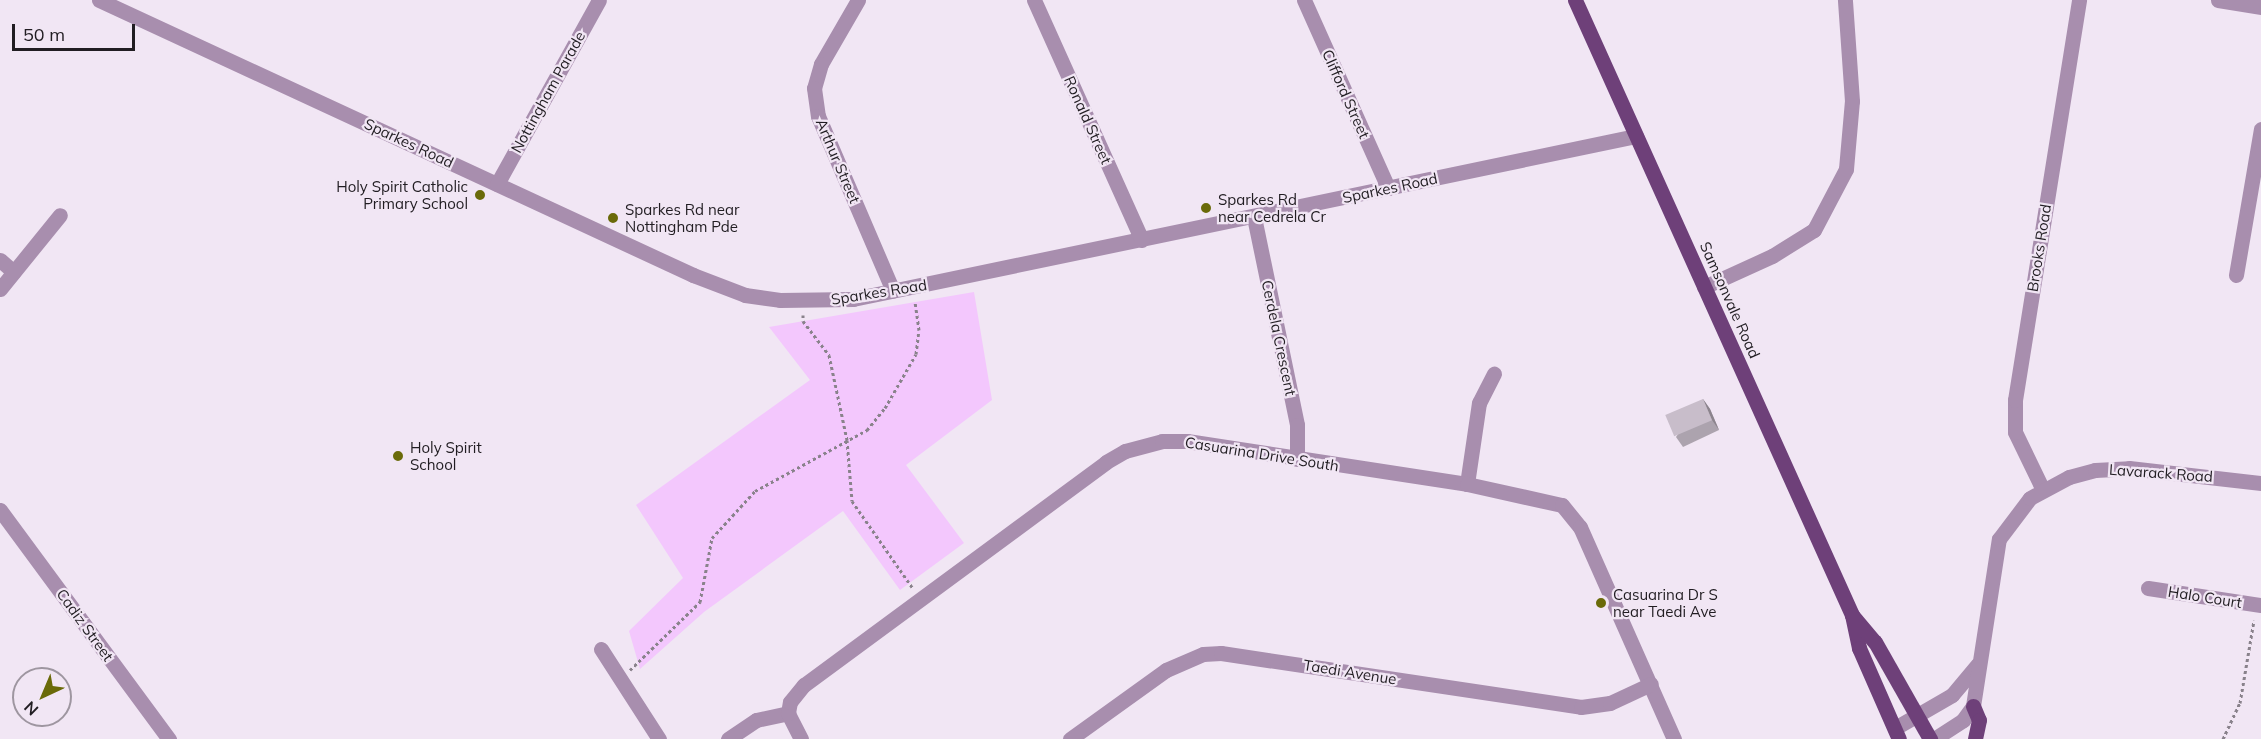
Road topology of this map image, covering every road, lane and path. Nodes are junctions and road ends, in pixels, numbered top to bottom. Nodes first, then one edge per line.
1 (99, 0) edge
2 (599, 0) edge
3 (858, 0) edge
4 (1034, 0) edge
5 (1304, 0) edge
6 (1575, 0) edge
7 (1845, 0) edge
8 (2079, 0) edge
9 (2218, 0) edge
10 (2261, 7) edge
11 (2261, 129) edge
12 (1636, 136) junction
13 (497, 184) junction
14 (1388, 188) junction
15 (60, 215) dead end
16 (1254, 217) junction
17 (1142, 240) junction
18 (0, 260) edge
19 (14, 272) junction
20 (2236, 275) dead end
21 (913, 287) junction
22 (1704, 287) junction
23 (0, 289) edge
24 (893, 291) junction
25 (802, 301) junction
26 (1494, 374) dead end
27 (847, 440) junction
28 (1296, 459) junction
29 (2261, 483) edge
30 (1467, 484) junction
31 (2043, 490) junction
32 (0, 510) edge
33 (2148, 588) dead end
34 (920, 599) junction
35 (2260, 611) edge
36 (1852, 615) junction
37 (601, 649) dead end
38 (1978, 664) junction
39 (621, 680) junction
40 (1651, 684) junction
41 (1973, 706) junction
42 (788, 712) junction
43 (1918, 717) junction
44 (1897, 734) edge
45 (169, 739) edge
46 (659, 739) edge
47 (728, 739) edge
48 (801, 739) edge
49 (1070, 739) edge
50 (1674, 739) edge
51 (1932, 739) edge
52 (1975, 739) edge
53 (2223, 739) edge

1 - 13 street, Sparkes Road
2 - 13 street, Nottingham Parade
3 - 24 street, Arthur Street
4 - 17 street, Ronald Street
5 - 14 street, Clifford Street
6 - 12 main road, Samsonvale Road
7 - 22 street
8 - 31 street, Brooks Road
9 - 10 street
11 - 20 street
12 - 14 street, Sparkes Road
12 - 22 main road, Samsonvale Road
13 - 25 street, Sparkes Road
14 - 16 street, Sparkes Road
15 - 19 street
16 - 17 street, Sparkes Road
16 - 28 street, Cerdela Crescent
17 - 21 street, Sparkes Road
18 - 19 street
19 - 23 street
21 - 24 street, Sparkes Road
21 - 27 path
22 - 36 main road, Samsonvale Road
24 - 25 street, Sparkes Road
25 - 27 path
26 - 30 street
27 - 34 path
27 - 39 path
28 - 30 street, Casuarina Drive South
28 - 34 street, Casuarina Drive South
29 - 31 street, Lavarack Road
30 - 40 street, Casuarina Drive South
31 - 38 street, Lavarack Road
32 - 45 street, Cadiz Street
33 - 35 street, Halo Court
34 - 42 street, Casuarina Drive South
35 - 53 path
36 - 43 main road, Samsonvale Road
36 - 44 main road, Samsonvale Road
37 - 39 street
38 - 41 street, Lavarack Road
38 - 43 street
39 - 46 street
40 - 49 street, Taedi Avenue
40 - 50 street, Casuarina Drive South
41 - 51 street
41 - 52 main road
42 - 47 street
42 - 48 street
43 - 44 street
43 - 51 main road, Samsonvale Road

